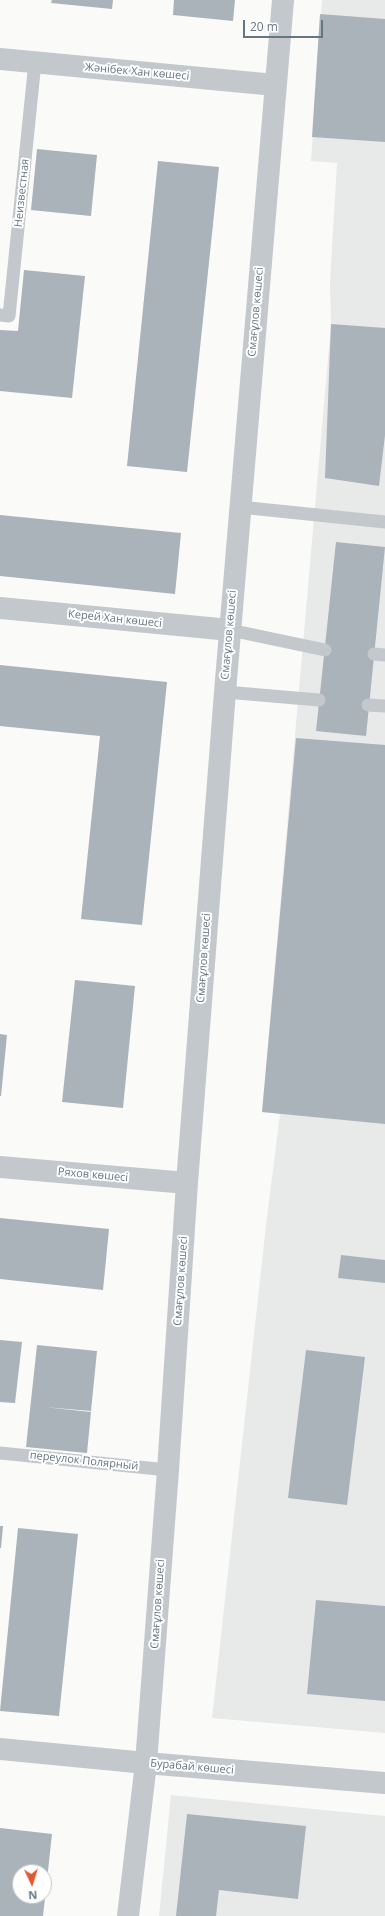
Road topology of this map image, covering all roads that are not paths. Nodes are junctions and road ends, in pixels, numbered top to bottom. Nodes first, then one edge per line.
1 (283, 0) edge
2 (0, 59) edge
3 (35, 62) junction
4 (275, 85) junction
5 (0, 315) edge
6 (240, 507) junction
7 (385, 522) edge
8 (0, 608) edge
9 (230, 630) junction
10 (325, 650) dead end
11 (225, 692) junction
12 (319, 700) dead end
13 (368, 705) dead end
14 (385, 706) edge
15 (0, 1167) edge
16 (187, 1183) junction
17 (0, 1453) edge
18 (168, 1470) junction
19 (0, 1749) edge
20 (146, 1763) junction
21 (385, 1783) edge
22 (128, 1916) edge

1 - 4 street, Смағұлов көшесі
2 - 3 street, Жәнібек Хан көшесі
3 - 4 street, Жәнібек Хан көшесі
3 - 5 lane, Неизвестная
4 - 6 street, Смағұлов көшесі
6 - 7 lane
6 - 9 street, Смағұлов көшесі
8 - 9 street, Керей Хан көшесі
9 - 10 lane
9 - 11 street, Смағұлов көшесі
11 - 12 lane
11 - 16 street, Смағұлов көшесі
13 - 14 lane
15 - 16 street, Ряхов көшесі
16 - 18 street, Смағұлов көшесі
17 - 18 lane, переулок Полярный
18 - 20 street, Смағұлов көшесі
19 - 20 street, Бурабай көшесі
20 - 21 street, Бурабай көшесі
20 - 22 street, Смағұлов көшесі

